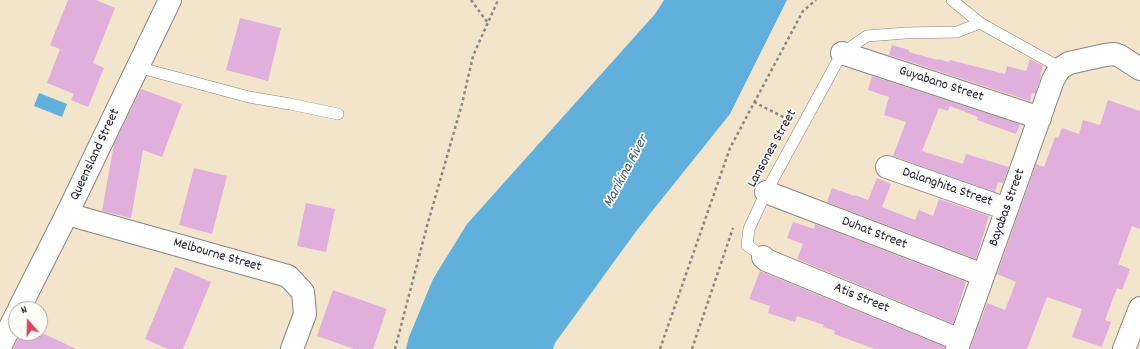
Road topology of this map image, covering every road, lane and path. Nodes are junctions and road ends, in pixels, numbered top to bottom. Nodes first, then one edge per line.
1 (170, 0) edge
2 (471, 0) edge
3 (498, 0) edge
4 (816, 0) edge
5 (952, 0) edge
6 (488, 23) junction
7 (980, 23) junction
8 (842, 53) junction
9 (137, 67) junction
10 (1061, 68) junction
11 (1140, 69) edge
12 (754, 102) junction
13 (338, 114) dead end
14 (1040, 118) junction
15 (802, 127) junction
16 (887, 167) dead end
17 (766, 192) junction
18 (1007, 209) junction
19 (67, 214) junction
20 (734, 225) dead end
21 (763, 257) joint
22 (983, 275) junction
23 (23, 301) edge
24 (1140, 308) edge
25 (8, 331) edge
26 (959, 344) edge
27 (0, 347) edge
28 (292, 349) edge
29 (395, 349) edge
30 (660, 349) edge
31 (692, 349) edge
32 (1124, 349) edge

1 - 9 street, Queensland Street
2 - 6 path
3 - 6 path
4 - 12 path
5 - 7 lane
6 - 29 path
7 - 8 lane
7 - 10 lane
8 - 14 street, Guyabano Street
8 - 15 lane, Lansones Street
9 - 13 lane
9 - 19 street, Queensland Street
10 - 11 street
10 - 14 street, Bayabas Street
12 - 15 path
12 - 30 path
14 - 18 street, Bayabas Street
15 - 17 lane, Lansones Street
16 - 18 street, Dalanghita Street
17 - 21 lane, Lansones Street
17 - 22 street, Duhat Street
18 - 22 street, Bayabas Street
19 - 23 street, Queensland Street
19 - 28 street, Melbourne Street
20 - 31 path
21 - 26 street, Atis Street
22 - 26 street, Bayabas Street
24 - 32 street
25 - 27 street

